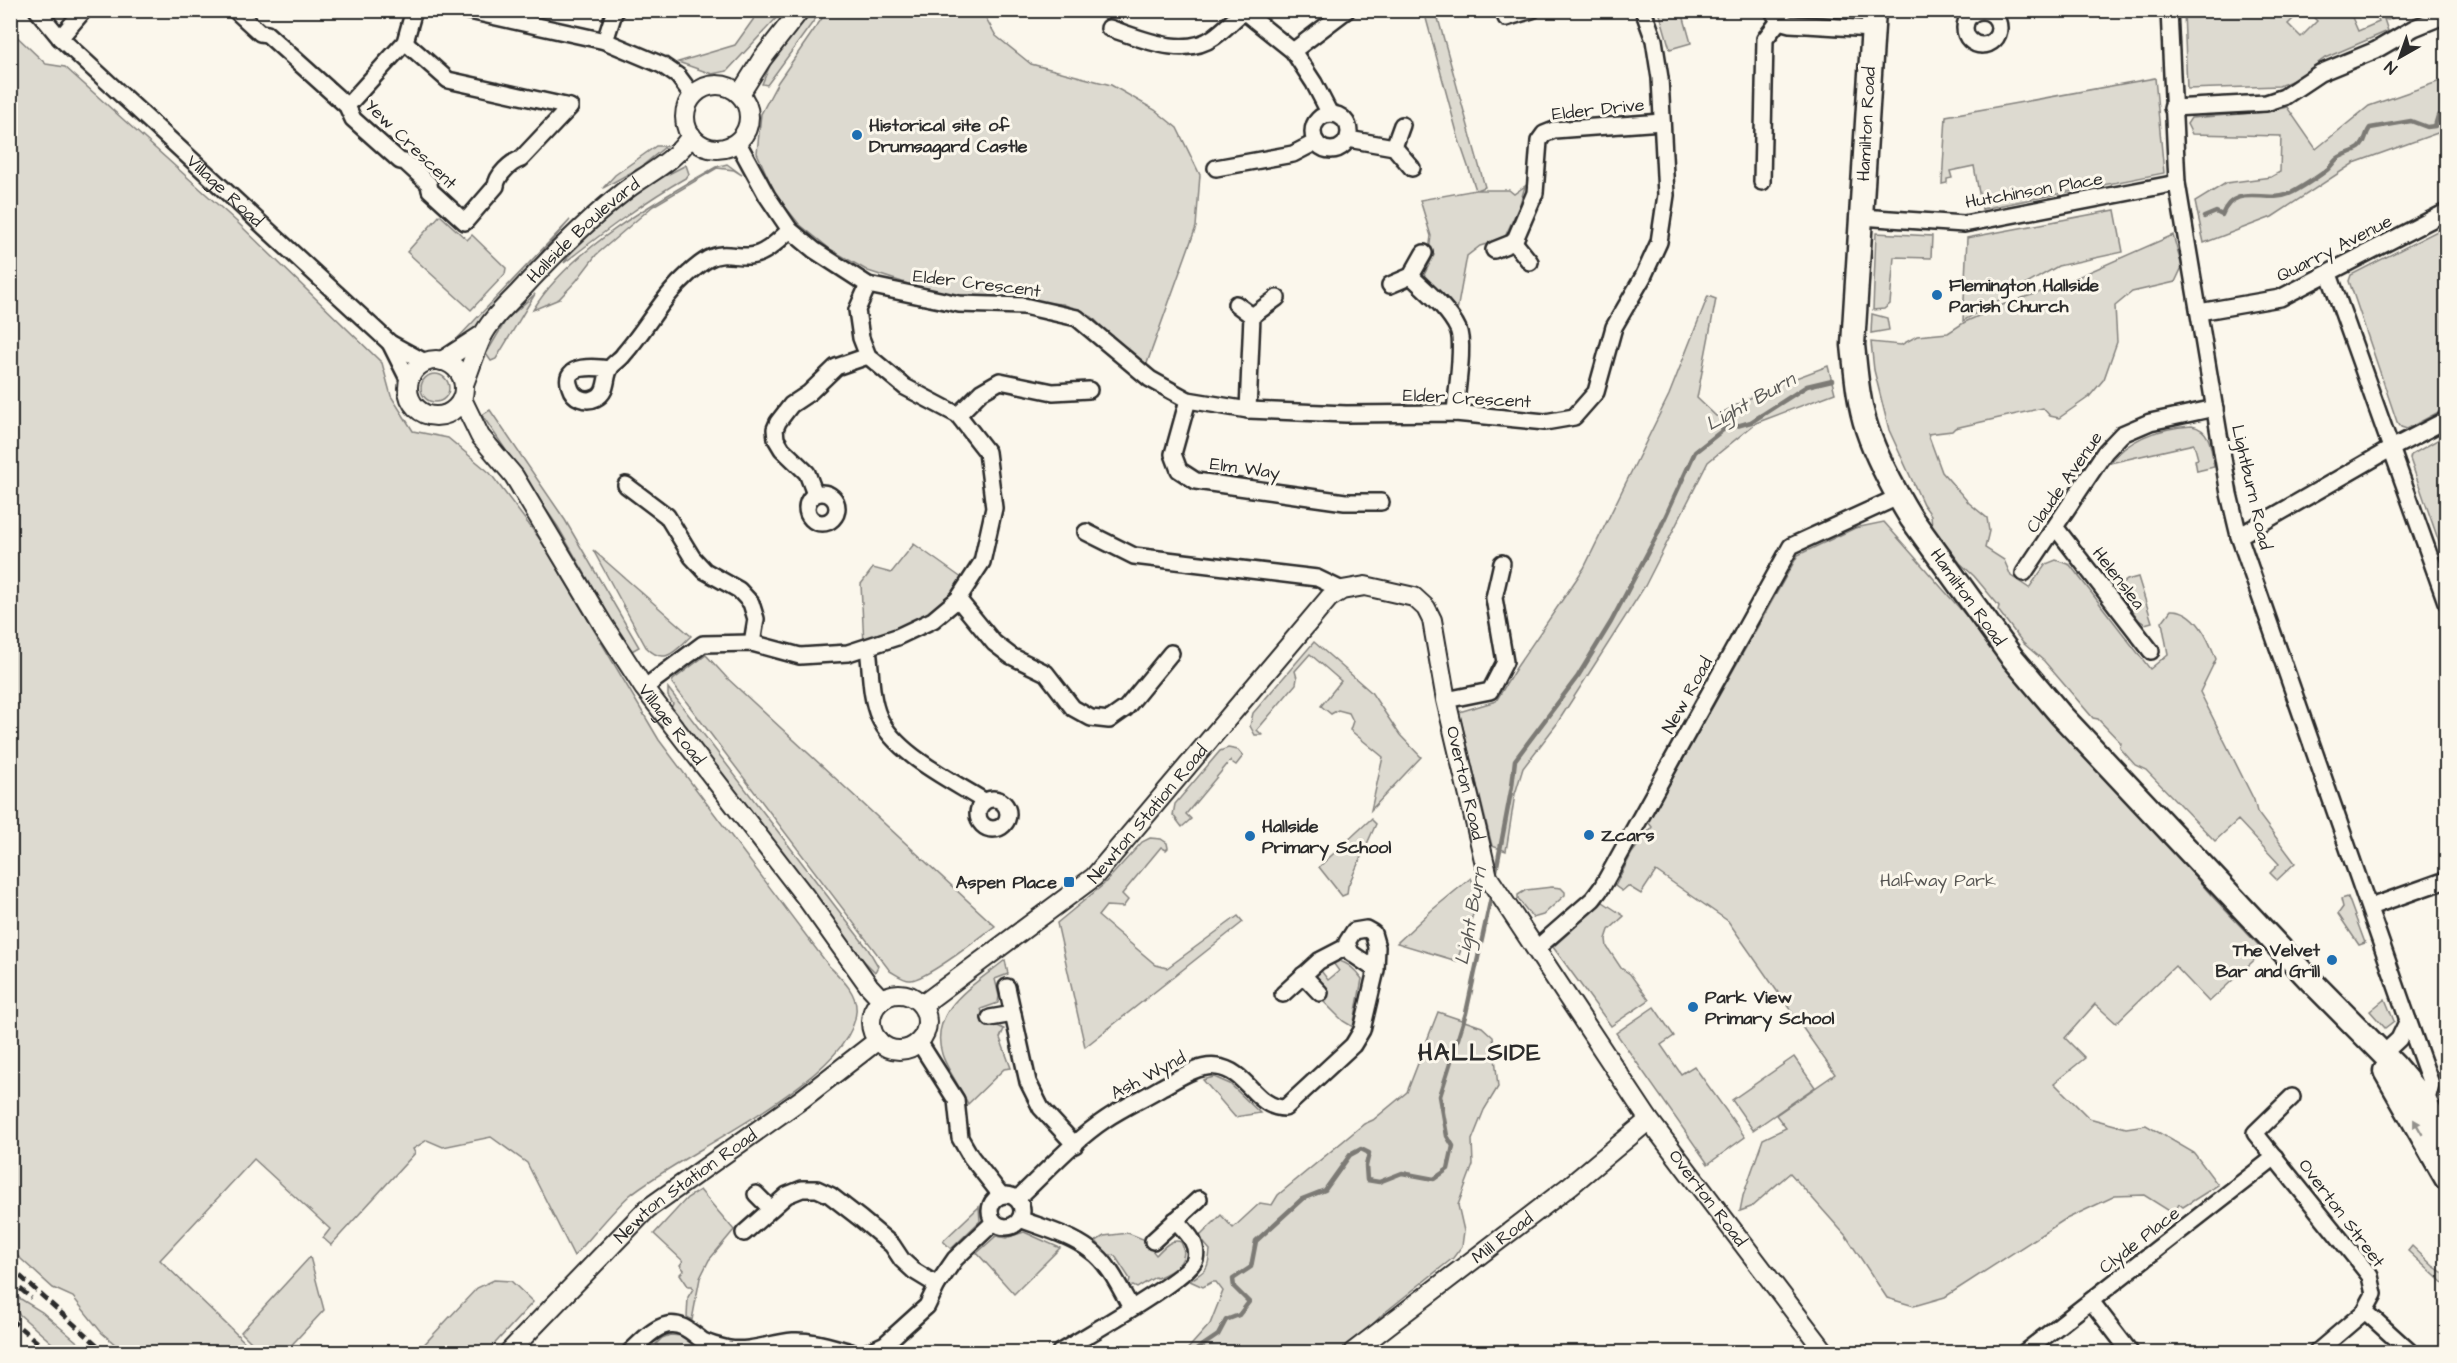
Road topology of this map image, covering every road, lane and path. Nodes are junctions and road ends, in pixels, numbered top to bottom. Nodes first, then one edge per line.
1 (37, 10) edge
2 (84, 10) edge
3 (235, 10) edge
4 (414, 10) edge
5 (465, 10) edge
6 (615, 10) edge
7 (800, 10) edge
8 (1347, 10) edge
9 (1532, 10) edge
10 (1643, 10) edge
11 (2169, 10) edge
12 (1242, 11) edge
13 (2446, 15) edge
14 (1776, 16) edge
15 (1506, 18) dead end
16 (1873, 20) edge
17 (1109, 28) dead end
18 (60, 38) junction
19 (605, 41) junction
20 (405, 42) junction
21 (1293, 51) junction
22 (740, 94) junction
23 (693, 96) junction
24 (347, 106) junction
25 (2172, 108) junction
26 (1330, 114) junction
27 (1662, 122) junction
28 (1402, 125) dead end
29 (691, 135) junction
30 (1348, 139) junction
31 (737, 141) junction
32 (1316, 142) junction
33 (1394, 147) junction
34 (1216, 168) dead end
35 (1412, 168) dead end
36 (1762, 182) dead end
37 (2177, 183) junction
38 (2446, 212) edge
39 (1862, 217) junction
40 (790, 230) junction
41 (1514, 242) junction
42 (1494, 250) dead end
43 (1424, 253) dead end
44 (1530, 262) dead end
45 (2329, 274) junction
46 (1411, 276) junction
47 (868, 285) junction
48 (1390, 285) dead end
49 (1276, 298) dead end
50 (1236, 304) dead end
51 (2199, 312) junction
52 (1251, 316) junction
53 (482, 335) junction
54 (390, 344) junction
55 (868, 356) junction
56 (434, 362) junction
57 (610, 369) dead end
58 (408, 381) junction
59 (1089, 390) dead end
60 (463, 392) junction
61 (1188, 400) junction
62 (2214, 408) junction
63 (1248, 410) junction
64 (1455, 413) junction
65 (445, 415) junction
66 (958, 415) junction
67 (2446, 420) edge
68 (480, 436) junction
69 (2392, 448) junction
70 (626, 485) dead end
71 (815, 494) dead end
72 (1898, 497) junction
73 (1381, 502) dead end
74 (2056, 528) junction
75 (1086, 532) dead end
76 (2240, 536) junction
77 (1502, 563) dead end
78 (2024, 573) dead end
79 (1342, 590) junction
80 (958, 599) junction
81 (2446, 602) edge
82 (752, 643) junction
83 (868, 648) junction
84 (2151, 651) dead end
85 (1171, 653) dead end
86 (644, 688) junction
87 (1446, 700) junction
88 (984, 801) dead end
89 (2446, 880) edge
90 (2370, 907) junction
91 (1347, 946) junction
92 (1537, 948) junction
93 (1376, 970) junction
94 (1303, 975) junction
95 (1007, 987) dead end
96 (1320, 993) dead end
97 (1283, 994) dead end
98 (882, 1000) junction
99 (922, 1005) junction
100 (1013, 1014) junction
101 (990, 1018) dead end
102 (2408, 1020) junction
103 (878, 1040) junction
104 (919, 1042) junction
105 (2382, 1055) junction
106 (2292, 1097) dead end
107 (2426, 1103) junction
108 (1649, 1120) junction
109 (1075, 1145) junction
110 (2446, 1147) edge
111 (2275, 1157) junction
112 (2446, 1178) edge
113 (756, 1194) dead end
114 (1001, 1195) junction
115 (1017, 1199) junction
116 (1199, 1199) dead end
117 (770, 1208) junction
118 (1020, 1219) junction
119 (1175, 1220) junction
120 (994, 1222) junction
121 (744, 1233) dead end
122 (1153, 1241) dead end
123 (937, 1285) junction
124 (2091, 1301) junction
125 (1131, 1308) junction
126 (2365, 1311) junction
127 (509, 1353) edge
128 (630, 1353) edge
129 (851, 1353) edge
130 (868, 1353) edge
131 (1060, 1353) edge
132 (1353, 1353) edge
133 (1825, 1353) edge
134 (2025, 1353) edge
135 (2130, 1353) edge
136 (2317, 1353) edge
137 (2410, 1353) edge

1 - 18 street, Village Road
2 - 18 street
3 - 24 street
4 - 20 street
5 - 19 street
6 - 19 street
7 - 22 street
8 - 21 street
9 - 15 street
10 - 27 street
11 - 25 street, Lightburn Road
12 - 17 street
12 - 21 street
13 - 25 street
14 - 16 street
14 - 36 street
16 - 39 main road, Hamilton Road
18 - 54 street, Village Road
19 - 23 street
20 - 24 street
20 - 24 street, Yew Crescent
21 - 26 street
22 - 23 street
22 - 31 street
23 - 29 street
25 - 37 street, Lightburn Road
26 - 30 street
26 - 32 street
27 - 41 street, Elder Drive
27 - 64 street, Elder Crescent
28 - 33 street
29 - 31 street
29 - 53 street, Hallside Boulevard
30 - 32 street
30 - 33 street
31 - 40 street, Elder Crescent
32 - 34 street
33 - 35 street
37 - 39 street, Hutchinson Place
37 - 51 street, Lightburn Road
38 - 45 street, Quarry Avenue
39 - 72 main road, Hamilton Road
40 - 47 street, Elder Crescent
40 - 57 street
41 - 42 street
41 - 44 street
43 - 46 street
45 - 51 street, Quarry Avenue
45 - 69 street
46 - 48 street
46 - 64 street
47 - 55 street
47 - 61 street, Elder Crescent
49 - 52 street
50 - 52 street
51 - 62 street, Lightburn Road
52 - 63 street
53 - 56 street, Hallside Boulevard
53 - 60 street, Hallside Boulevard
54 - 56 street, Village Road
54 - 58 street, Village Road
55 - 66 street
55 - 71 street
56 - 58 street
56 - 60 street
58 - 65 street
59 - 66 street
60 - 65 street
60 - 68 street, Village Road
61 - 63 street, Elder Crescent
61 - 73 street, Elm Way
62 - 74 street, Claude Avenue
62 - 76 street, Lightburn Road
63 - 64 street, Elder Crescent
65 - 68 street, Village Road
66 - 80 street
67 - 69 street
68 - 86 street, Village Road
69 - 76 street
69 - 81 street
70 - 82 street
72 - 92 street, New Road
72 - 105 main road, Hamilton Road
74 - 78 street, Claude Avenue
74 - 84 street, Helenslea
75 - 79 street
76 - 90 street, Lightburn Road
77 - 87 street
79 - 87 street, Overton Road
79 - 99 street, Newton Station Road
80 - 83 street
80 - 85 street
82 - 83 street
82 - 86 street
83 - 88 street
86 - 98 street, Village Road
87 - 92 street, Overton Road
89 - 90 street
90 - 102 street, Lightburn Road
91 - 93 street
91 - 93 street, Ash Wynd
91 - 94 street
92 - 108 street, Overton Road
93 - 109 street, Ash Wynd
94 - 96 street
94 - 97 street
95 - 100 street
98 - 99 street
98 - 103 street
99 - 104 street
100 - 101 street
100 - 109 street
102 - 105 street
102 - 107 street, Lightburn Road
103 - 104 street
103 - 127 street, Newton Station Road
104 - 114 street
105 - 107 main road, Hamilton Road
112 -> 105 main road, Hamilton Road
106 - 111 street, Overton Street
107 - 110 main road, Hamilton Road
108 - 132 street, Mill Road
108 - 133 street, Overton Road
109 - 115 street, Ash Wynd
111 - 124 street, Clyde Place
111 - 126 street, Overton Street
113 - 117 street
114 - 115 street
114 - 120 street
115 - 118 street
116 - 119 street
117 - 121 street
117 - 123 street
118 - 120 street
118 - 125 street
119 - 122 street
119 - 125 street
120 - 123 street
123 - 130 street
124 - 134 street, Clyde Place
124 - 135 street
125 - 131 street
126 - 136 street
126 - 137 street
128 - 129 street

